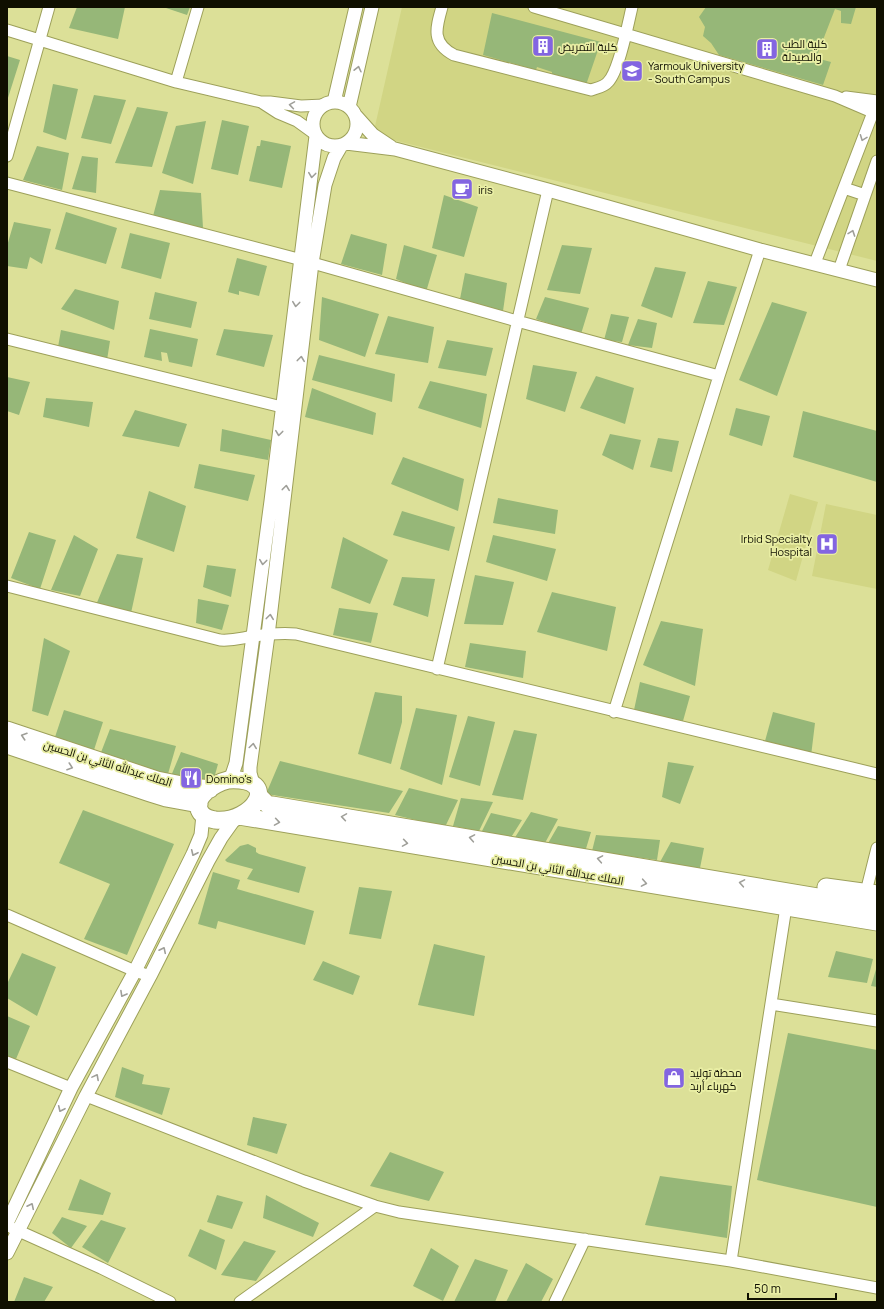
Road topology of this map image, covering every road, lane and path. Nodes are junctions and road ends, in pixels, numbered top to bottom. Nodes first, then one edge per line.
1 (49, 7) edge
2 (198, 7) edge
3 (356, 7) edge
4 (372, 7) edge
5 (442, 7) edge
6 (534, 7) edge
7 (632, 7) edge
8 (7, 30) edge
9 (626, 34) junction
10 (39, 40) junction
11 (176, 82) junction
12 (835, 96) junction
13 (877, 101) edge
14 (261, 102) junction
15 (329, 104) junction
16 (352, 112) junction
17 (875, 114) edge
18 (316, 135) junction
19 (344, 144) junction
20 (394, 149) junction
21 (7, 156) edge
22 (877, 161) edge
23 (7, 183) edge
24 (844, 188) junction
25 (548, 190) junction
26 (865, 195) junction
27 (760, 250) junction
28 (307, 261) junction
29 (815, 263) junction
30 (839, 270) junction
31 (877, 280) edge
32 (518, 321) junction
33 (7, 339) edge
34 (719, 376) junction
35 (289, 409) junction
36 (7, 586) edge
37 (268, 635) junction
38 (254, 636) junction
39 (437, 669) junction
40 (614, 712) junction
41 (7, 730) edge
42 (7, 745) edge
43 (877, 774) edge
44 (228, 780) junction
45 (210, 789) junction
46 (256, 790) junction
47 (201, 810) junction
48 (237, 816) junction
49 (877, 848) edge
50 (767, 887) junction
51 (872, 893) edge
52 (877, 907) edge
53 (791, 908) junction
54 (7, 915) edge
55 (877, 922) edge
56 (877, 933) edge
57 (135, 971) junction
58 (150, 976) junction
59 (771, 1004) junction
60 (877, 1021) edge
61 (7, 1062) edge
62 (71, 1088) junction
63 (86, 1096) junction
64 (375, 1206) junction
65 (7, 1224) edge
66 (19, 1231) junction
67 (585, 1239) junction
68 (7, 1253) edge
69 (730, 1261) junction
70 (877, 1288) edge
71 (170, 1302) edge
72 (240, 1302) edge
73 (555, 1302) edge

1 - 10 street
2 - 11 street
3 - 15 street
16 -> 4 street
5 - 9 street
6 - 9 street
7 - 9 street
8 - 10 street
9 - 12 street
10 - 11 street
10 - 21 street
11 - 14 street
12 - 13 street
12 - 17 street
13 - 17 street
15 -> 14 street
14 - 18 street
15 - 16 street
15 - 18 street
16 - 19 street
16 - 20 street
17 -> 24 street
18 - 19 street
18 -> 28 street
19 - 20 street
19 - 28 street
20 - 25 street
22 - 26 street
23 - 28 street
24 - 26 street
24 - 29 street
25 - 27 street
25 - 32 street
30 -> 26 street
27 - 29 street
27 - 34 street
28 - 32 street
28 - 35 street
29 - 30 street
30 - 31 street
32 - 34 street
32 - 39 street
33 - 35 street
34 - 40 street
37 -> 35 street
35 -> 38 street
36 - 38 street
37 - 38 street
37 - 39 street
46 -> 37 street
38 - 44 street
39 - 40 street
40 - 43 street
45 -> 41 main road, الملك عبدالله الثاني بن الحسين
42 -> 47 main road, الملك عبدالله الثاني بن الحسين
44 - 45 main road
44 - 46 main road
45 - 47 main road
46 - 48 main road
50 -> 46 main road, الملك عبدالله الثاني بن الحسين
47 - 48 main road
47 -> 57 street
48 -> 53 main road, الملك عبدالله الثاني بن الحسين
58 -> 48 street
49 - 51 street
50 - 51 main road
50 - 52 main road, الملك عبدالله الثاني بن الحسين
53 - 55 main road, الملك عبدالله الثاني بن الحسين
53 - 56 main road
53 - 59 street
54 - 57 street
57 - 58 street
57 -> 62 street
63 -> 58 street
59 - 60 street
59 - 69 street
61 - 62 street
62 -> 65 street
63 - 64 street
66 -> 63 street
64 - 67 street
64 - 72 street
65 - 66 street
66 - 68 street
66 - 71 street
67 - 69 street
67 - 73 street
69 - 70 street

